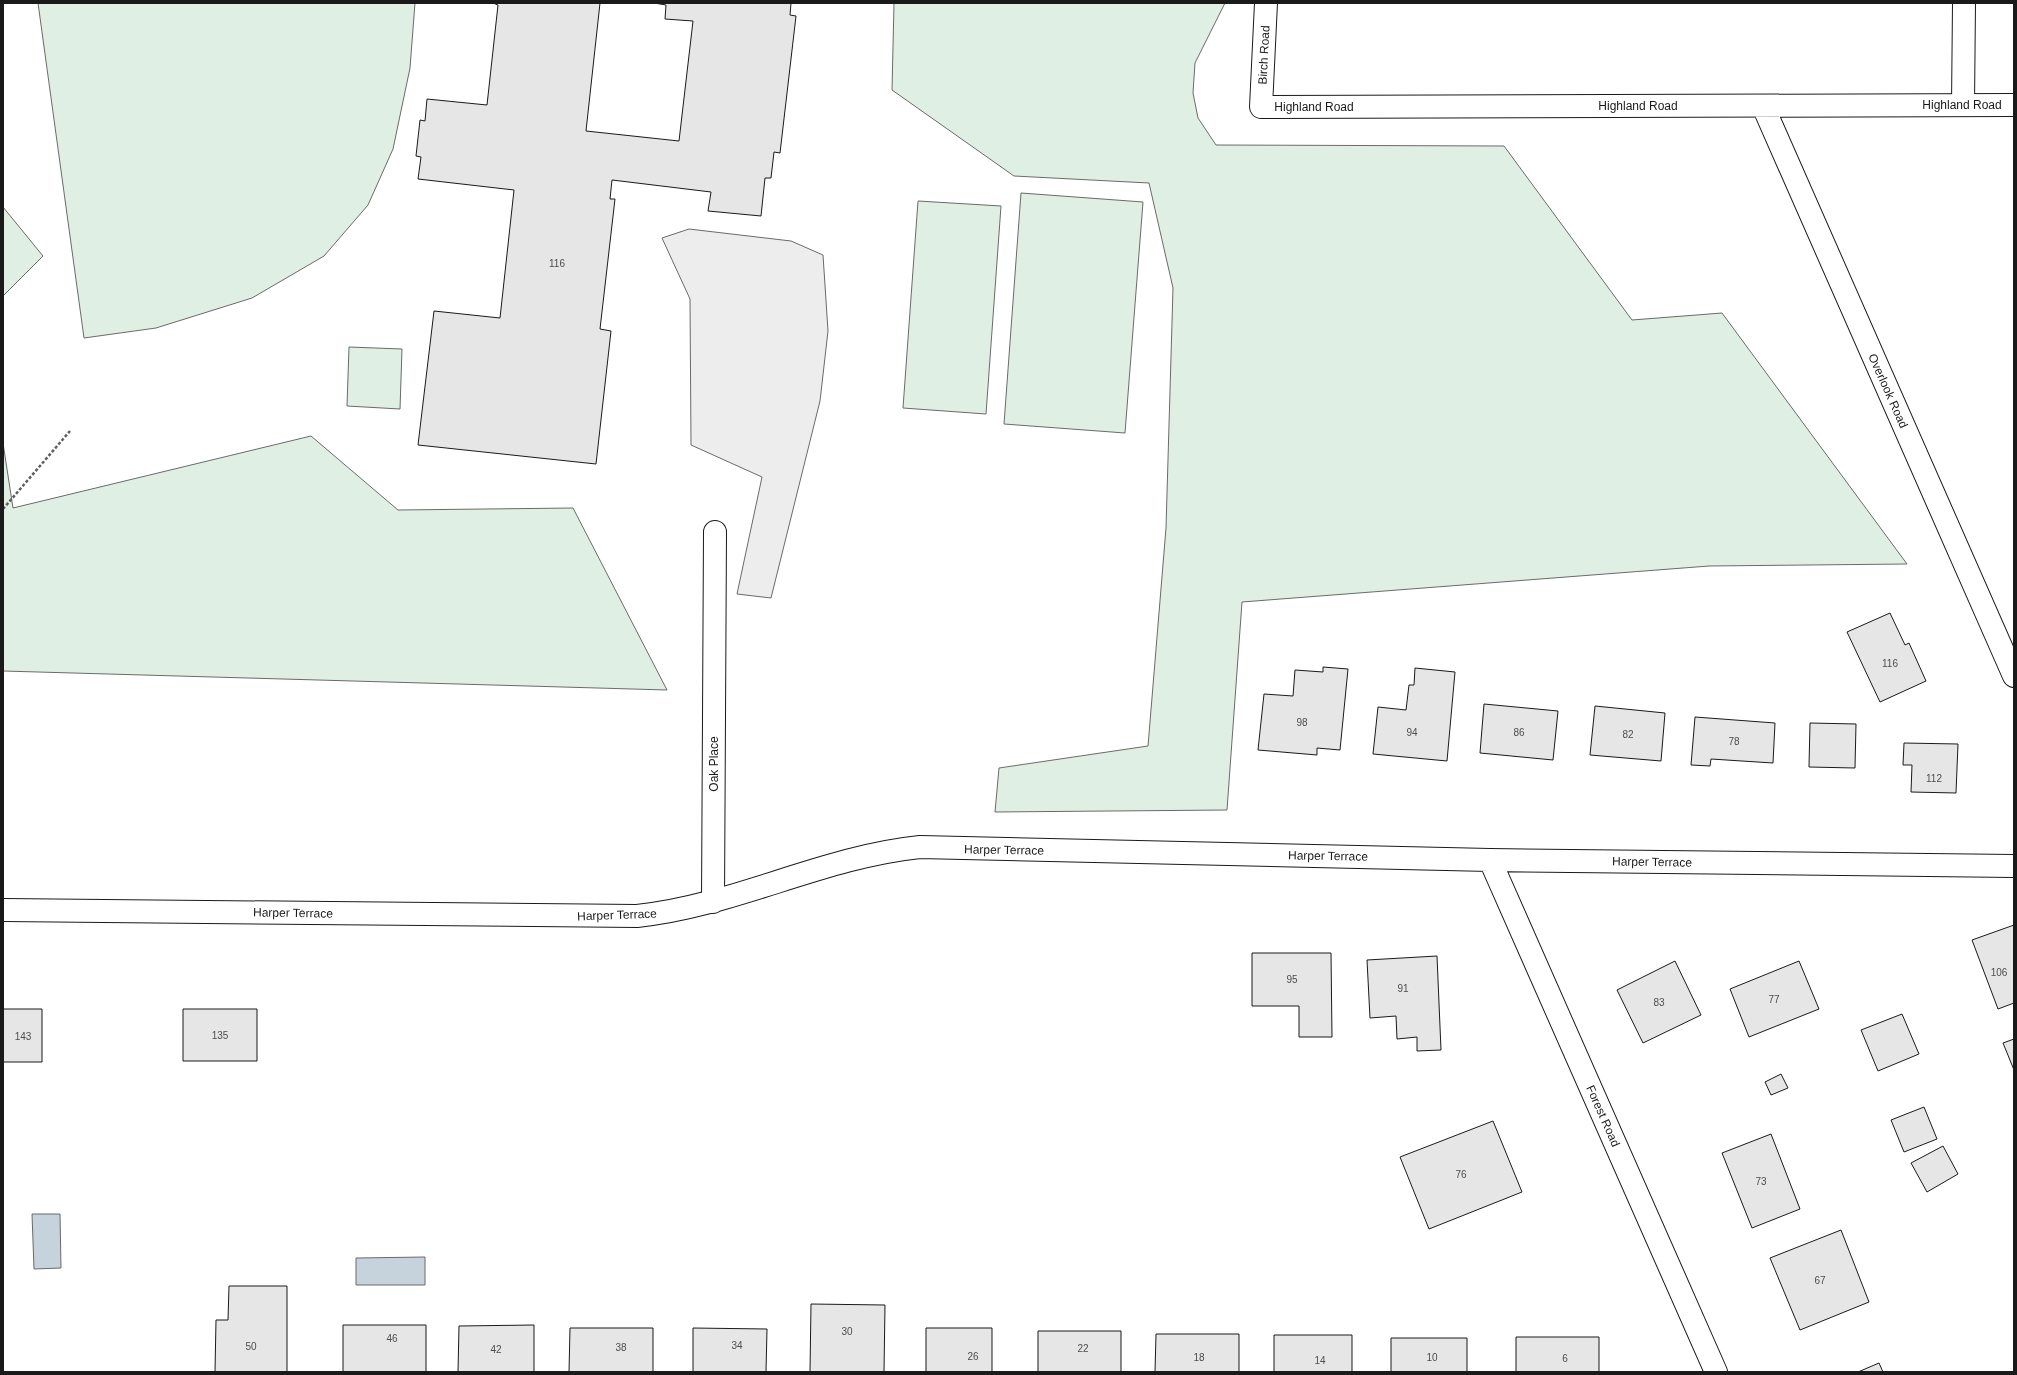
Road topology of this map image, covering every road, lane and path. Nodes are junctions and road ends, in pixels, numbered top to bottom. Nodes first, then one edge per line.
1 (1266, 3) edge
2 (1964, 3) edge
3 (1963, 105) junction
4 (2014, 105) edge
5 (1763, 106) junction
6 (1261, 107) joint
7 (70, 431) dead end
8 (3, 508) edge
9 (715, 532) dead end
10 (2014, 676) edge
11 (1490, 860) junction
12 (2014, 866) edge
13 (713, 902) junction
14 (3, 910) edge
15 (1716, 1372) edge

1 - 6 street, Birch Road
2 - 3 street
3 - 4 street, Highland Road
3 - 5 street, Highland Road
5 - 6 street, Highland Road
5 - 10 street, Overlook Road
7 - 8 path
9 - 13 street, Oak Place
11 - 12 street, Harper Terrace
11 - 13 street, Harper Terrace
11 - 15 street, Forest Road
13 - 14 street, Harper Terrace

